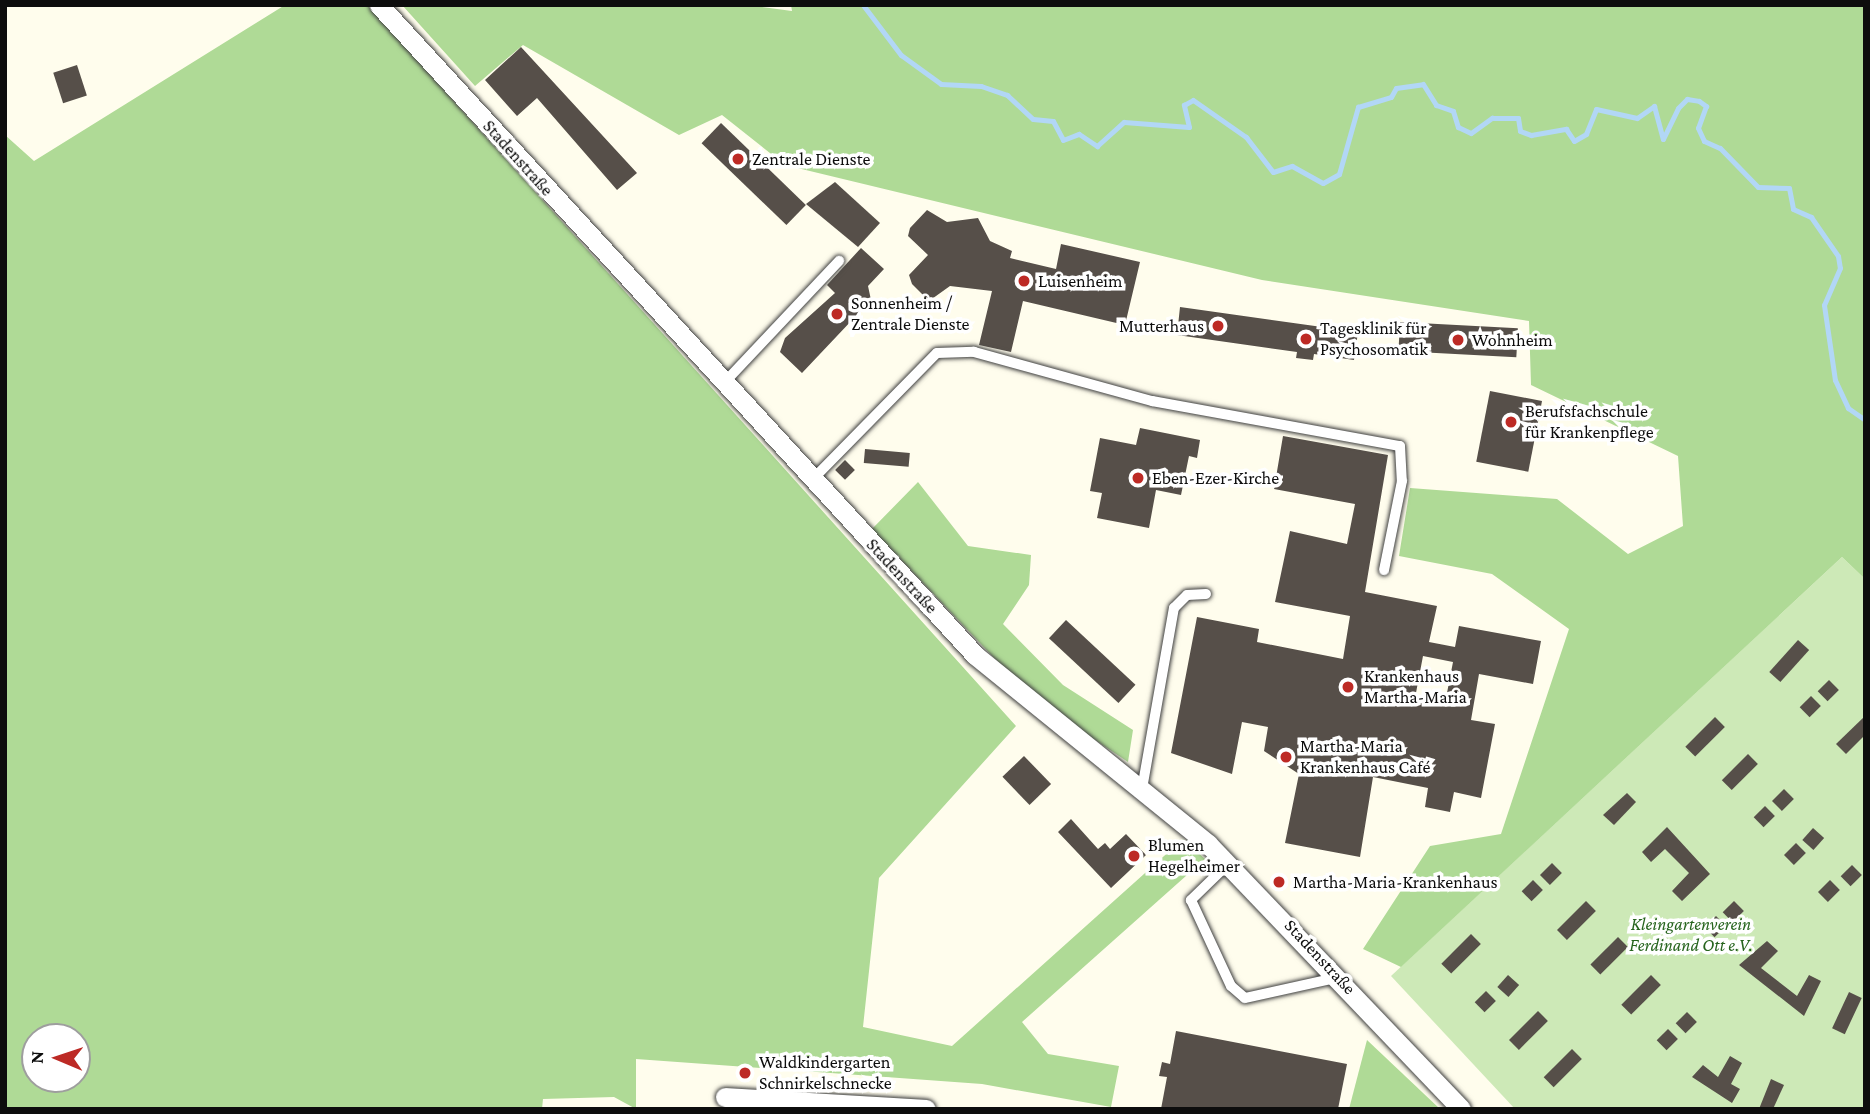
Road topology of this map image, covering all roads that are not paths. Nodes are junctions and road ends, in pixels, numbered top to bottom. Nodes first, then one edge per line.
1 (379, 5) edge
2 (839, 261) dead end
3 (724, 384) junction
4 (812, 480) junction
5 (1384, 570) dead end
6 (1206, 594) dead end
7 (1142, 789) junction
8 (1228, 864) junction
9 (1337, 978) junction
10 (725, 1097) dead end
11 (926, 1109) edge
12 (1461, 1109) edge

1 - 3 street, Stadenstraße
2 - 3 lane
3 - 4 street, Stadenstraße
4 - 5 lane
4 - 7 street, Stadenstraße
6 - 7 lane
7 - 8 street, Stadenstraße
8 - 9 street, Stadenstraße
8 - 9 lane
9 - 12 street, Stadenstraße
10 - 11 street

